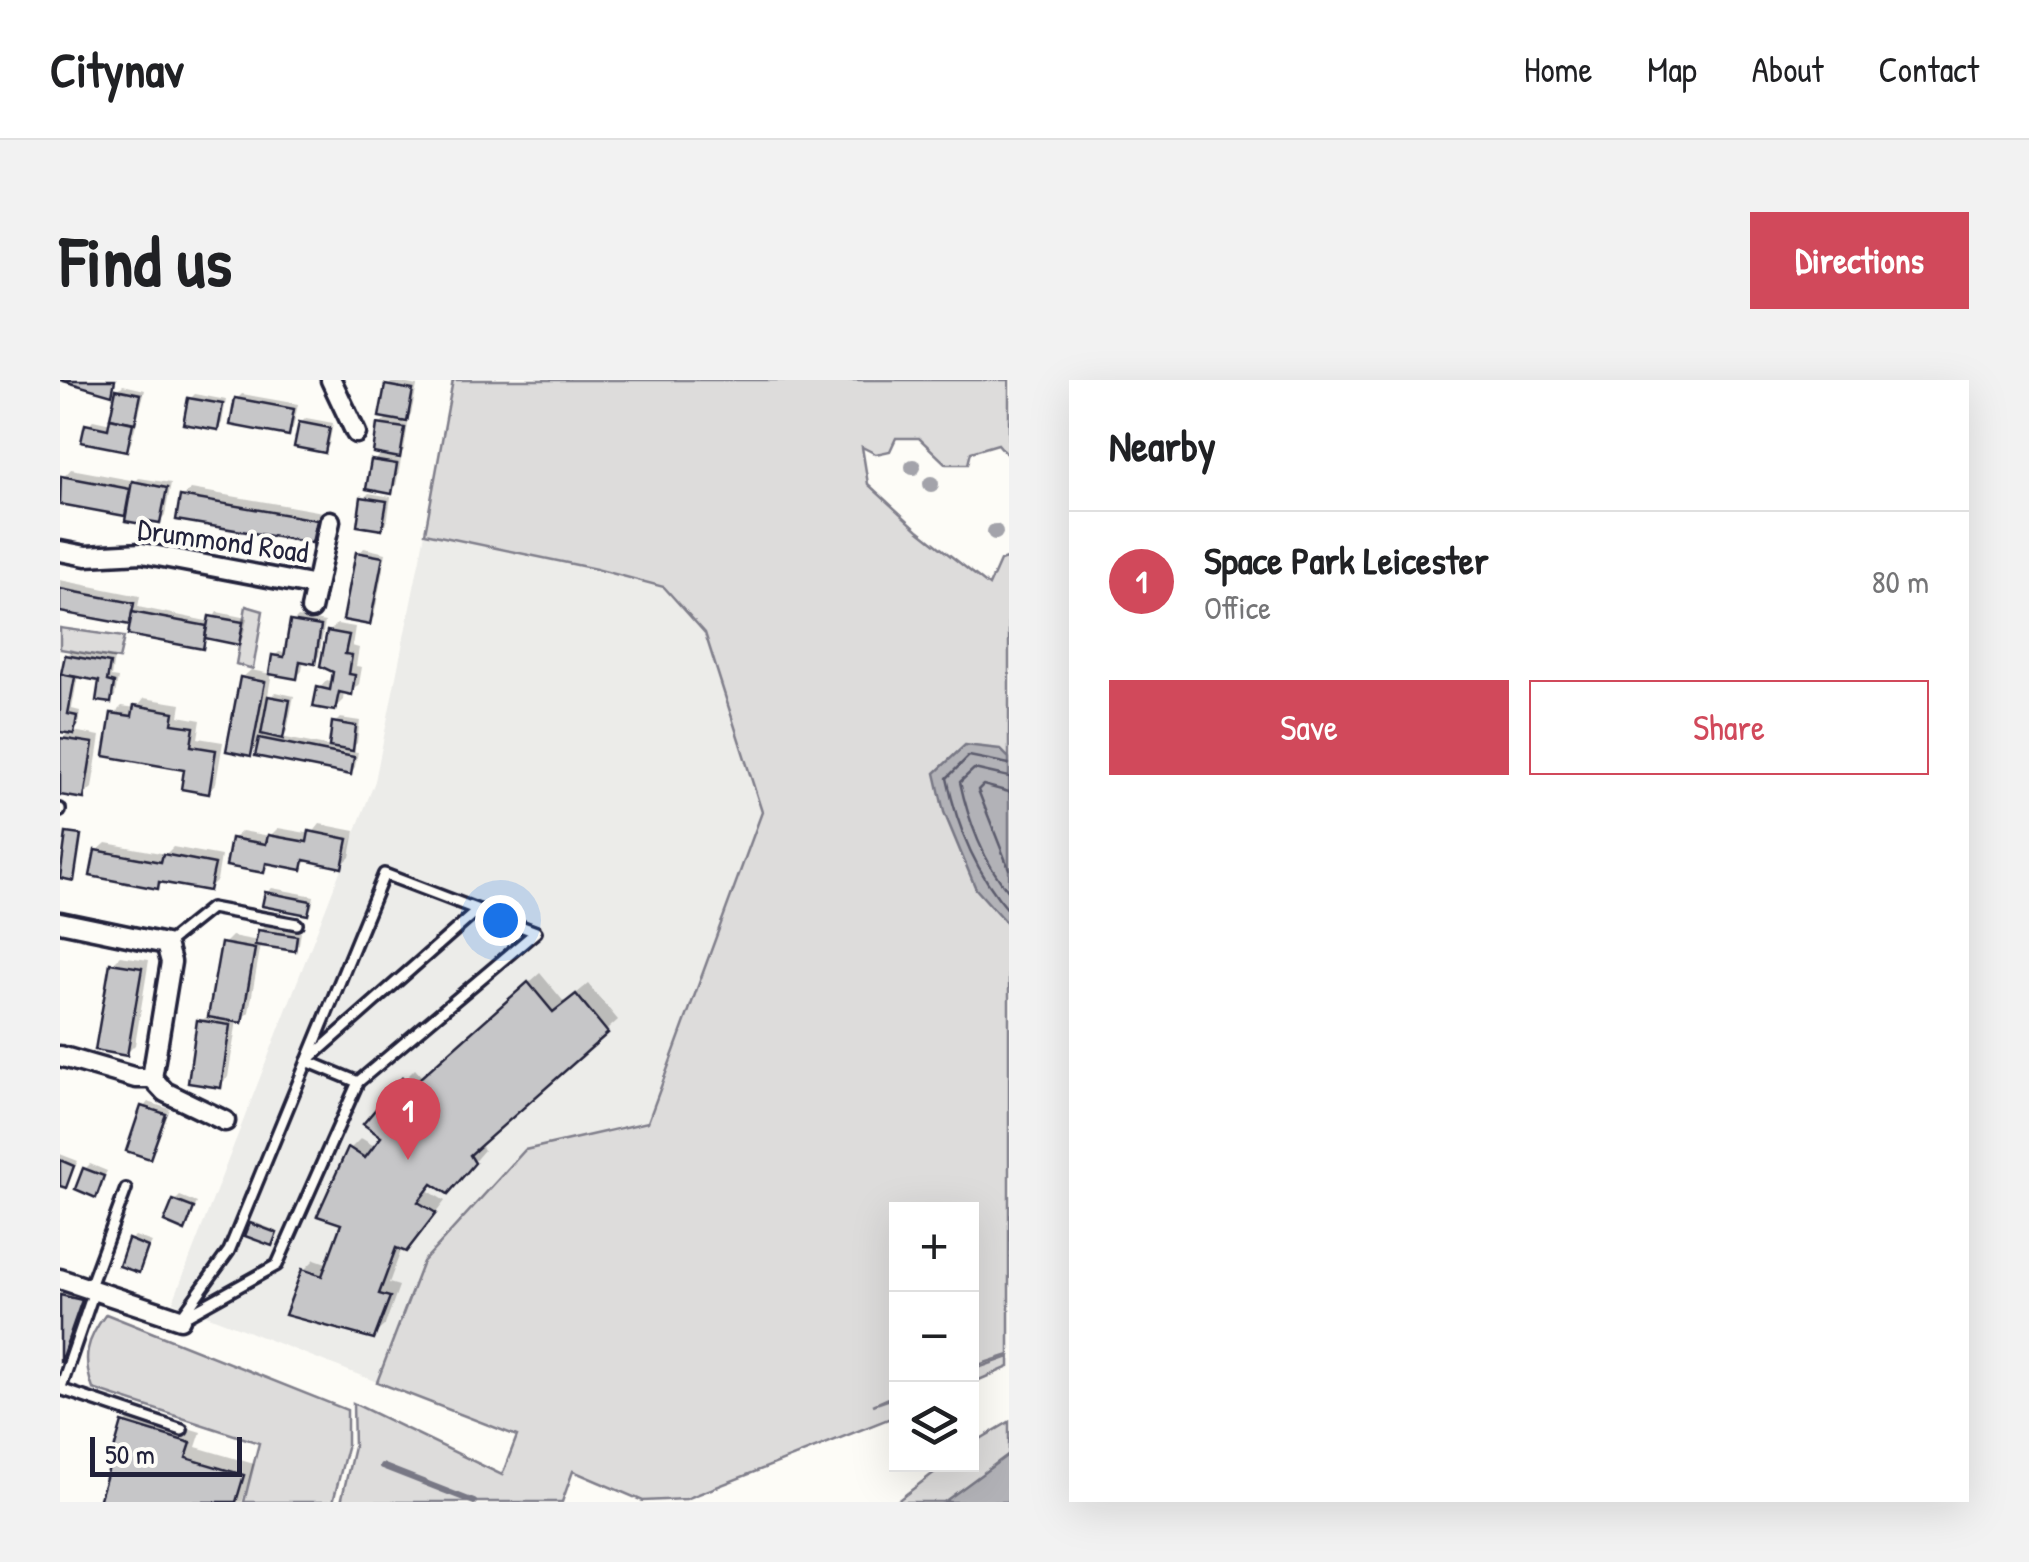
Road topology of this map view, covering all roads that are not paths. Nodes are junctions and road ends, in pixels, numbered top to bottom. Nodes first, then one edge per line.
1 (331, 380) edge
2 (356, 434) dead end
3 (330, 521) dead end
4 (60, 551) edge
5 (316, 586) junction
6 (311, 609) dead end
7 (478, 910) junction
8 (60, 922) edge
9 (297, 924) dead end
10 (166, 944) junction
11 (60, 1056) edge
12 (308, 1061) junction
13 (152, 1078) junction
14 (358, 1082) junction
15 (225, 1120) dead end
16 (126, 1190) dead end
17 (60, 1279) edge
18 (91, 1290) junction
19 (180, 1320) junction
20 (60, 1390) edge
21 (182, 1430) dead end

1 - 2 street
3 - 5 street, Drummond Road
4 - 5 street, Drummond Road
5 - 6 street
7 - 12 lane
7 - 12 lane
7 - 14 lane
8 - 10 street
9 - 10 lane
10 - 13 street
11 - 13 street
12 - 14 lane
12 - 19 lane
13 - 15 street
14 - 19 lane
16 - 18 lane
17 - 18 street
18 - 19 street
18 - 20 lane
20 - 21 lane

